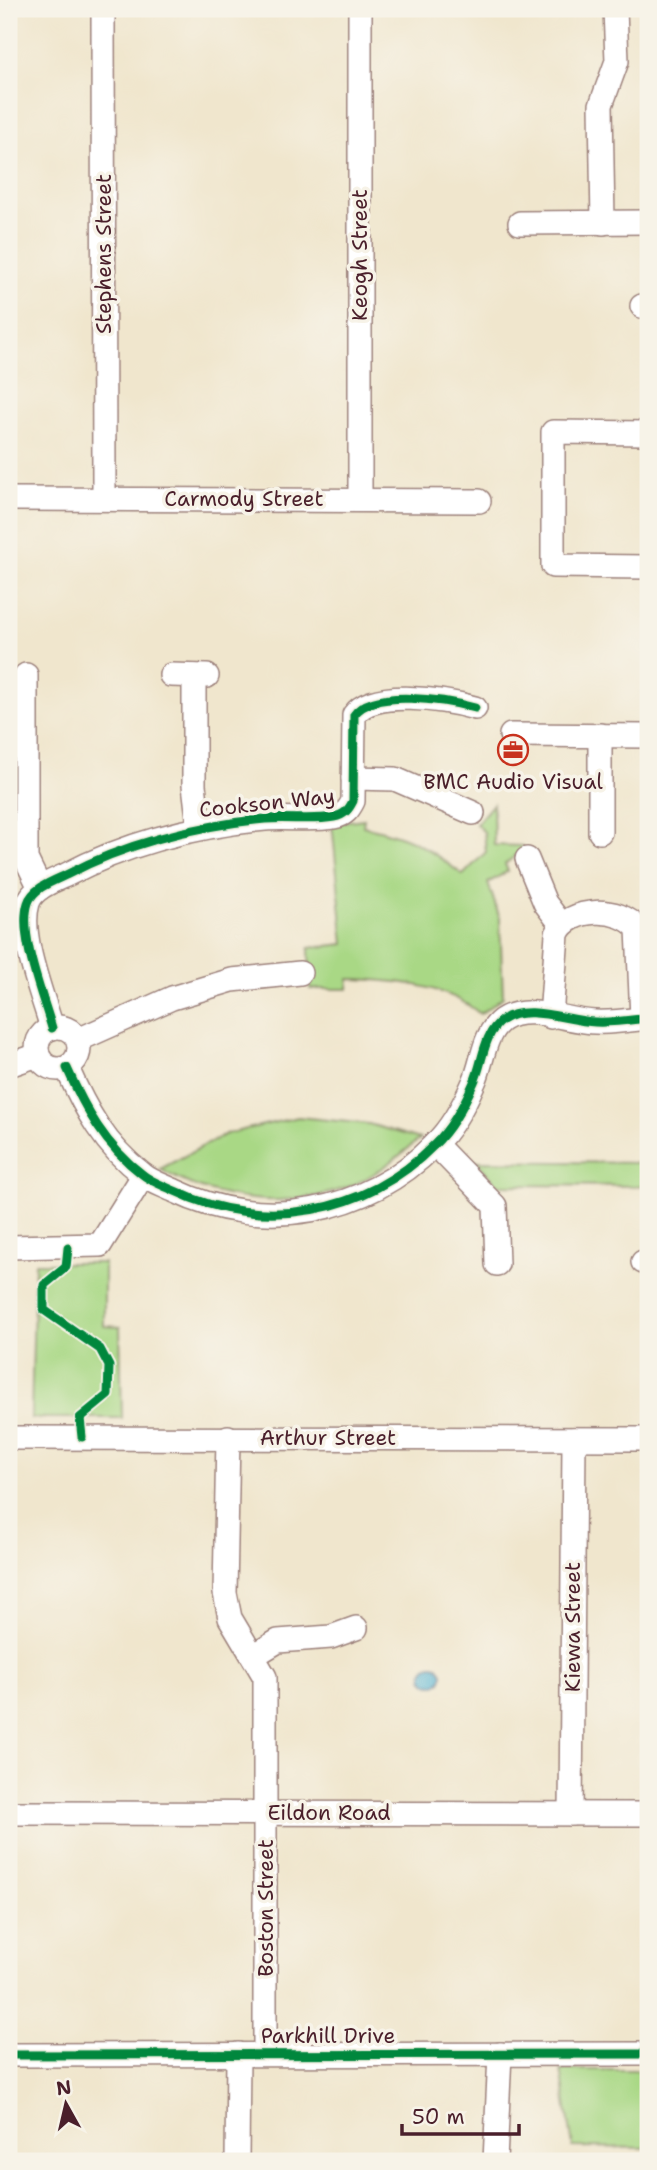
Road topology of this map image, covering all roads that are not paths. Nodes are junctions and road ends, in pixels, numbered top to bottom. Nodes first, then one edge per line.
1 (103, 9) edge
2 (360, 9) edge
3 (615, 9) edge
4 (648, 222) edge
5 (520, 223) dead end
6 (603, 223) junction
7 (648, 433) edge
8 (104, 498) junction
9 (9, 499) edge
10 (360, 500) junction
11 (479, 501) dead end
12 (648, 567) edge
13 (25, 675) edge
14 (171, 676) dead end
15 (476, 710) dead end
16 (511, 735) dead end
17 (600, 736) junction
18 (648, 736) edge
19 (353, 778) junction
20 (473, 813) dead end
21 (200, 827) junction
22 (600, 832) dead end
23 (527, 859) dead end
24 (40, 888) junction
25 (641, 920) edge
26 (561, 924) junction
27 (300, 975) dead end
28 (551, 1017) junction
29 (645, 1018) edge
30 (52, 1028) junction
31 (78, 1040) junction
32 (38, 1055) junction
33 (9, 1065) edge
34 (67, 1068) junction
35 (435, 1144) junction
36 (143, 1175) junction
37 (9, 1247) edge
38 (499, 1264) dead end
39 (228, 1437) junction
40 (9, 1438) edge
41 (574, 1439) junction
42 (648, 1439) edge
43 (356, 1628) dead end
44 (253, 1656) junction
45 (9, 1813) edge
46 (266, 1813) junction
47 (571, 1814) junction
48 (648, 1814) edge
49 (238, 2054) junction
50 (265, 2054) junction
51 (500, 2054) junction
52 (648, 2054) edge
53 (9, 2055) edge
54 (237, 2161) edge
55 (495, 2161) edge

1 - 8 street, Stephens Street
2 - 10 street, Keogh Street
3 - 6 street
4 - 6 street
5 - 6 street
7 - 12 street
8 - 9 street, Carmody Street
8 - 10 street, Carmody Street
10 - 11 street, Carmody Street
13 - 24 street
14 - 21 street
15 - 19 street, Cookson Way
16 - 17 street
17 - 18 street
17 - 22 street
19 - 20 street
19 - 21 street, Cookson Way
21 - 24 street, Cookson Way
23 - 26 street
24 - 30 street
25 - 26 street
25 - 29 street
26 - 28 street
27 - 31 street
28 - 29 street
28 - 35 street
30 - 31 street
30 - 32 street
31 - 34 street
32 - 33 street
32 - 34 street
34 - 36 street
35 - 36 street
35 - 38 street
36 - 37 street
39 - 40 street, Arthur Street
39 - 41 street, Arthur Street
39 - 44 street, Boston Street
41 - 42 street, Arthur Street
41 - 47 street, Kiewa Street
43 - 44 street
44 - 46 street, Boston Street
45 - 46 street, Eildon Road
46 - 47 street, Eildon Road
46 - 50 street, Boston Street
47 - 48 street, Eildon Road
49 - 50 street, Parkhill Drive
49 - 53 street, Parkhill Drive
49 - 54 street
50 - 51 street, Parkhill Drive
51 - 52 street, Parkhill Drive
51 - 55 street

